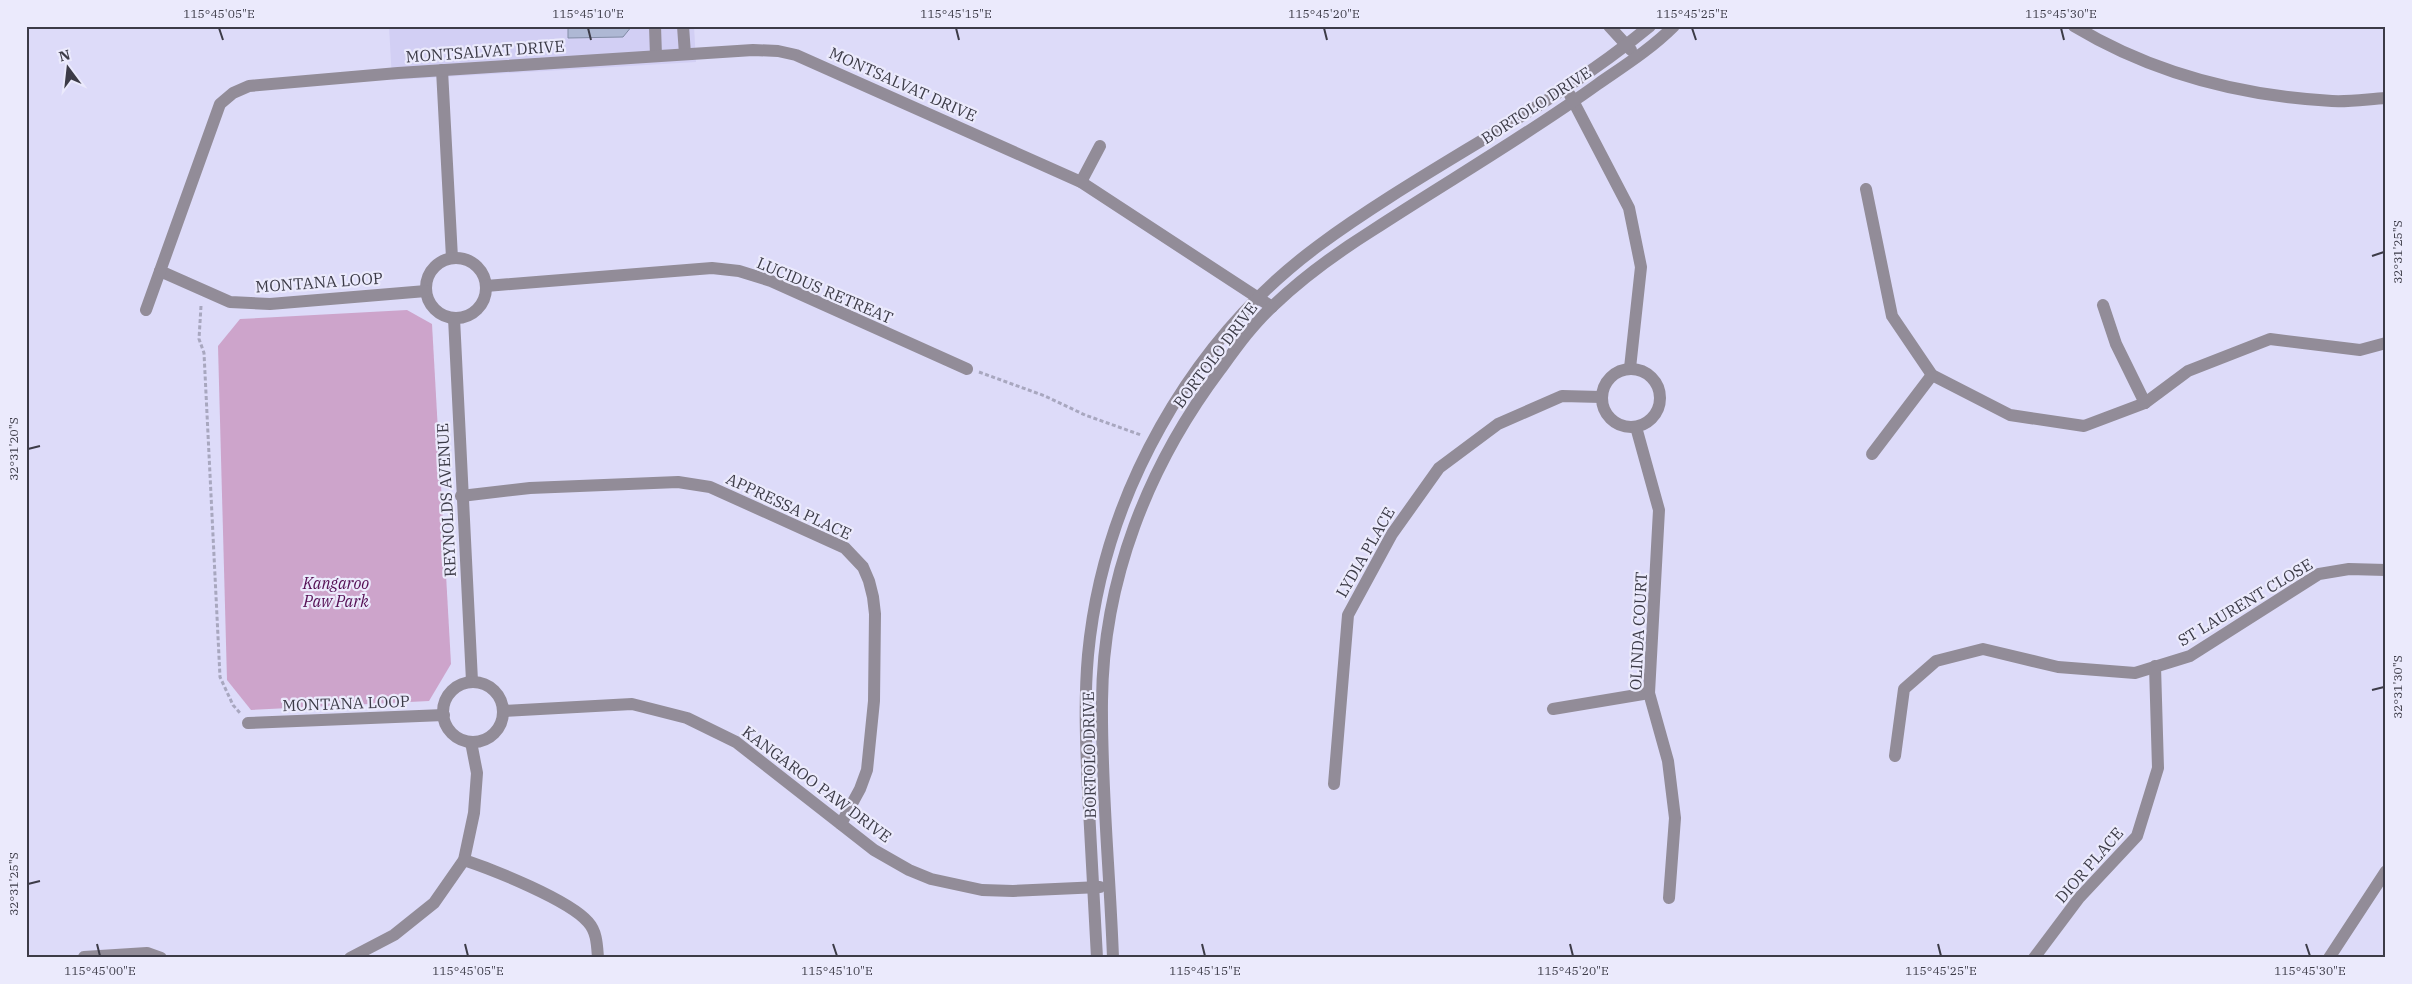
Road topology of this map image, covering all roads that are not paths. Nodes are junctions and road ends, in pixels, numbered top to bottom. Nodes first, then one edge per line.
1 (655, 26) edge
2 (683, 26) edge
3 (1609, 26) edge
4 (1650, 26) edge
5 (1674, 26) edge
6 (2074, 26) edge
7 (1626, 45) junction
8 (685, 54) junction
9 (656, 56) junction
10 (1638, 57) junction
11 (442, 70) junction
12 (1566, 88) junction
13 (2386, 98) edge
14 (1574, 102) junction
15 (1100, 146) dead end
16 (1081, 182) junction
17 (1866, 189) dead end
18 (452, 258) junction
19 (160, 271) junction
20 (486, 286) junction
21 (426, 291) junction
22 (1259, 296) junction
23 (2103, 305) dead end
24 (1272, 306) junction
25 (146, 310) dead end
26 (454, 318) junction
27 (2386, 343) edge
28 (1630, 368) junction
29 (967, 369) road end
30 (1932, 375) junction
31 (1601, 397) junction
32 (2145, 403) junction
33 (1636, 427) junction
34 (1872, 454) dead end
35 (461, 496) junction
36 (2386, 570) edge
37 (2155, 666) junction
38 (472, 681) junction
39 (1648, 693) junction
40 (1552, 709) dead end
41 (503, 711) junction
42 (444, 715) junction
43 (248, 723) road end
44 (471, 742) junction
45 (1894, 756) dead end
46 (1334, 784) dead end
47 (841, 824) junction
48 (464, 860) junction
49 (2386, 871) edge
50 (1110, 886) junction
51 (1093, 888) junction
52 (1669, 898) dead end
53 (84, 957) edge
54 (161, 958) edge
55 (350, 958) edge
56 (598, 958) edge
57 (1097, 958) edge
58 (1113, 958) edge
59 (2034, 958) edge
60 (2329, 958) edge

1 - 9 street
2 - 8 street
3 - 7 street
4 - 7 street, BORTOLO DRIVE
5 - 10 street, BORTOLO DRIVE
6 - 13 street
7 - 10 street
7 - 12 street, BORTOLO DRIVE
8 - 9 street, MONTSALVAT DRIVE
8 - 16 street, MONTSALVAT DRIVE
9 - 11 street, MONTSALVAT DRIVE
10 - 14 street, BORTOLO DRIVE
11 - 18 street
11 - 19 street, MONTSALVAT DRIVE
12 - 14 street
12 - 22 street, BORTOLO DRIVE
14 - 24 street, BORTOLO DRIVE
14 - 28 street
15 - 16 street
16 - 22 street, MONTSALVAT DRIVE
17 - 30 street
18 - 20 street
18 - 21 street
19 - 21 street, MONTANA LOOP
19 - 25 street, MONTSALVAT DRIVE
20 - 26 street
20 - 29 street, LUCIDUS RETREAT
21 - 26 street
22 - 24 street, MONTSALVAT DRIVE
22 - 51 street, BORTOLO DRIVE
23 - 32 street
24 - 50 street, BORTOLO DRIVE
26 - 35 street, REYNOLDS AVENUE
27 - 32 street
28 - 31 street
28 - 33 street
30 - 32 street
30 - 34 street
31 - 33 street
31 - 46 street, LYDIA PLACE
33 - 39 street, OLINDA COURT
35 - 38 street, REYNOLDS AVENUE
35 - 47 street, APPRESSA PLACE
36 - 37 street, ST LAURENT CLOSE
37 - 45 street, ST LAURENT CLOSE
37 - 59 street, DIOR PLACE
38 - 41 street
38 - 42 street
39 - 40 street
39 - 52 street, OLINDA COURT
41 - 44 street
41 - 47 street, KANGAROO PAW DRIVE
42 - 43 street, MONTANA LOOP
42 - 44 street
44 - 48 street
47 - 51 street, KANGAROO PAW DRIVE
48 - 55 street
48 - 56 street
49 - 60 street
50 - 51 street, KANGAROO PAW DRIVE
50 - 58 street, BORTOLO DRIVE
51 - 57 street, BORTOLO DRIVE
53 - 54 street

